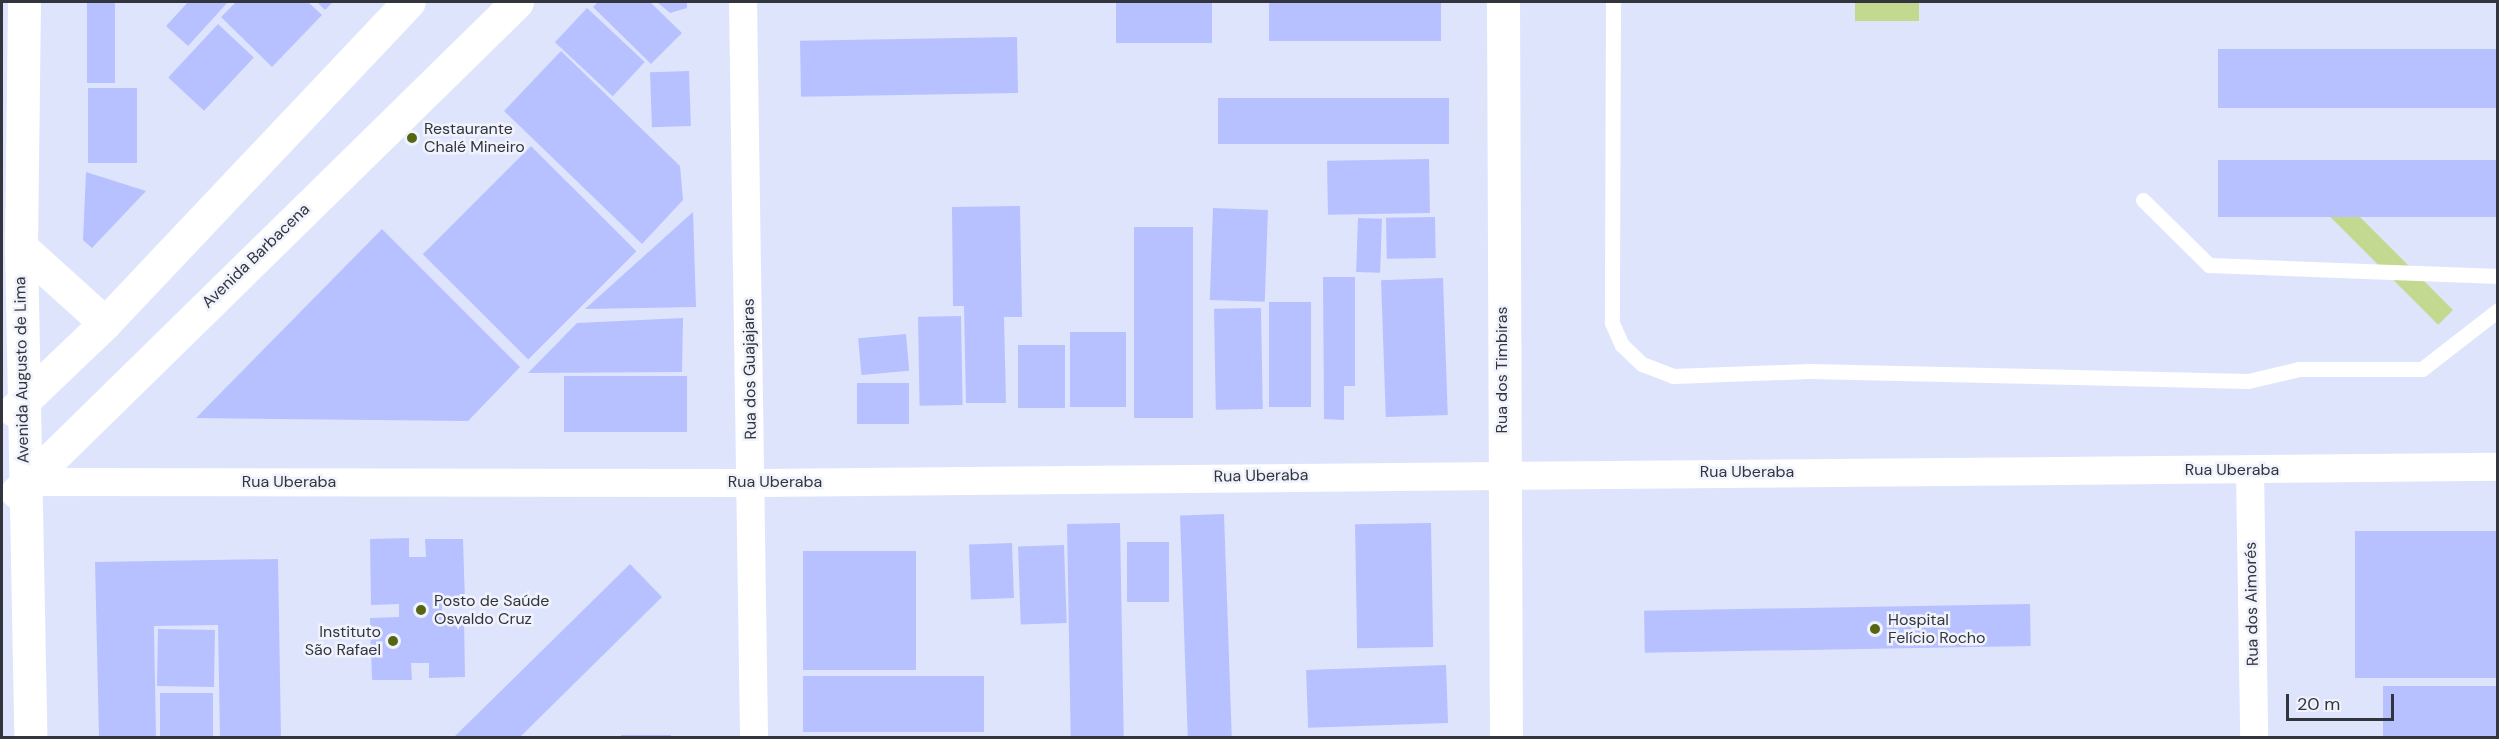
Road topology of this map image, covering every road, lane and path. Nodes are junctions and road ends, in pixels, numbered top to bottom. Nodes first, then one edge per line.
1 (24, 2) edge
2 (409, 2) edge
3 (517, 2) edge
4 (743, 2) edge
5 (1503, 2) edge
6 (1613, 2) edge
7 (2143, 200) dead end
8 (21, 247) junction
9 (2498, 276) edge
10 (2498, 310) edge
11 (105, 322) junction
12 (13, 411) edge
13 (2498, 467) edge
14 (2250, 470) junction
15 (1502, 473) junction
16 (24, 482) junction
17 (752, 483) junction
18 (2, 516) edge
19 (30, 738) edge
20 (754, 738) edge
21 (1506, 738) edge
22 (2254, 738) edge

1 - 8 main road, Avenida Augusto de Lima
2 - 11 main road
3 - 16 main road, Avenida Barbacena
4 - 17 street, Rua dos Guajajaras
5 - 15 main road, Rua dos Timbiras
6 - 10 lane
7 - 9 lane
8 - 11 main road
8 - 12 main road, Avenida Augusto de Lima
11 - 12 main road
12 - 16 main road, Avenida Augusto de Lima
13 - 14 street, Rua Uberaba
14 - 15 street, Rua Uberaba
14 - 22 street, Rua dos Aimorés
15 - 17 street, Rua Uberaba
15 - 21 main road, Rua dos Timbiras
16 - 17 street, Rua Uberaba
16 - 18 main road, Avenida Barbacena
16 - 19 main road, Avenida Augusto de Lima
17 - 20 street, Rua dos Guajajaras

